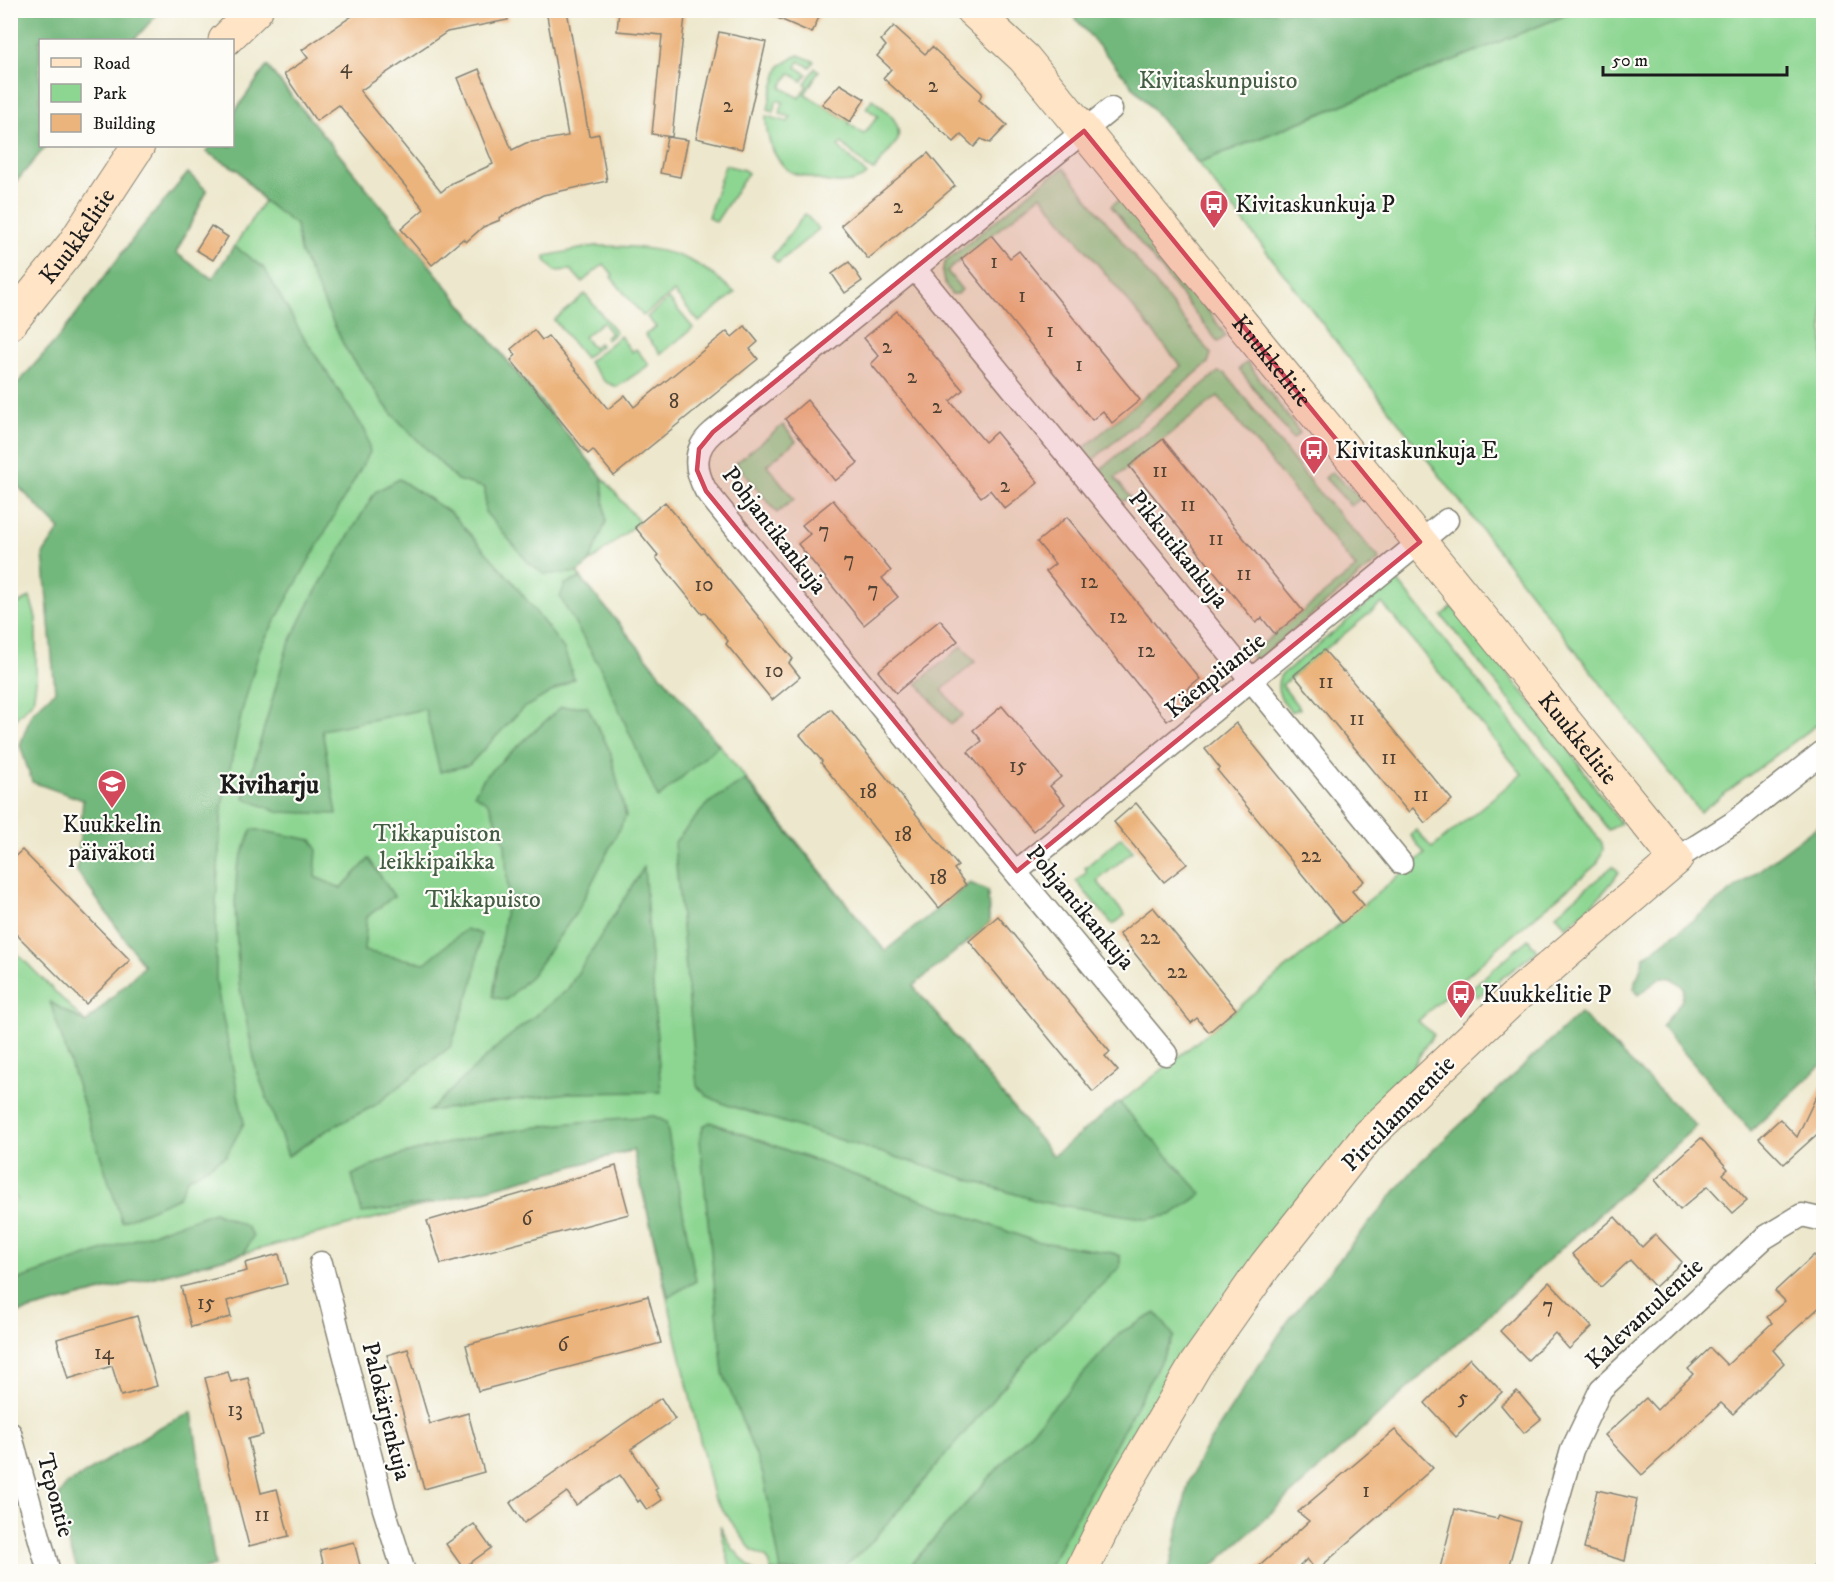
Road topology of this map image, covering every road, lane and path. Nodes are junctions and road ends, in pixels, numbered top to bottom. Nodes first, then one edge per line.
1 (256, 10) edge
2 (972, 10) edge
3 (226, 39) edge
4 (1111, 109) dead end
5 (1084, 131) junction
6 (137, 147) edge
7 (915, 269) junction
8 (10, 323) edge
9 (1447, 520) dead end
10 (1420, 542) junction
11 (1251, 680) junction
12 (1824, 751) edge
13 (1676, 859) junction
14 (1401, 863) dead end
15 (1017, 871) junction
16 (1166, 1054) dead end
17 (1824, 1221) edge
18 (321, 1263) dead end
19 (10, 1433) edge
20 (49, 1572) edge
21 (404, 1572) edge
22 (1081, 1572) edge
23 (1537, 1572) edge

1 - 3 street
2 - 5 street, Kuukkelitie
4 - 5 street, Pohjantikankuja
5 - 7 street, Pohjantikankuja
5 - 10 street, Kuukkelitie
6 - 8 street, Kuukkelitie
7 - 11 street, Pikkutikankuja
7 - 15 street, Pohjantikankuja
9 - 10 street, Käenpiiantie
10 - 11 street, Käenpiiantie
10 - 13 street, Kuukkelitie
11 - 14 street, Pikkutikankuja
11 - 15 street, Käenpiiantie
12 - 13 street, Pirttilammentie
13 - 22 street, Pirttilammentie
15 - 16 street, Pohjantikankuja
17 - 23 street, Kalevantulentie
18 - 21 street, Palokärjenkuja
19 - 20 street, Tepontie

